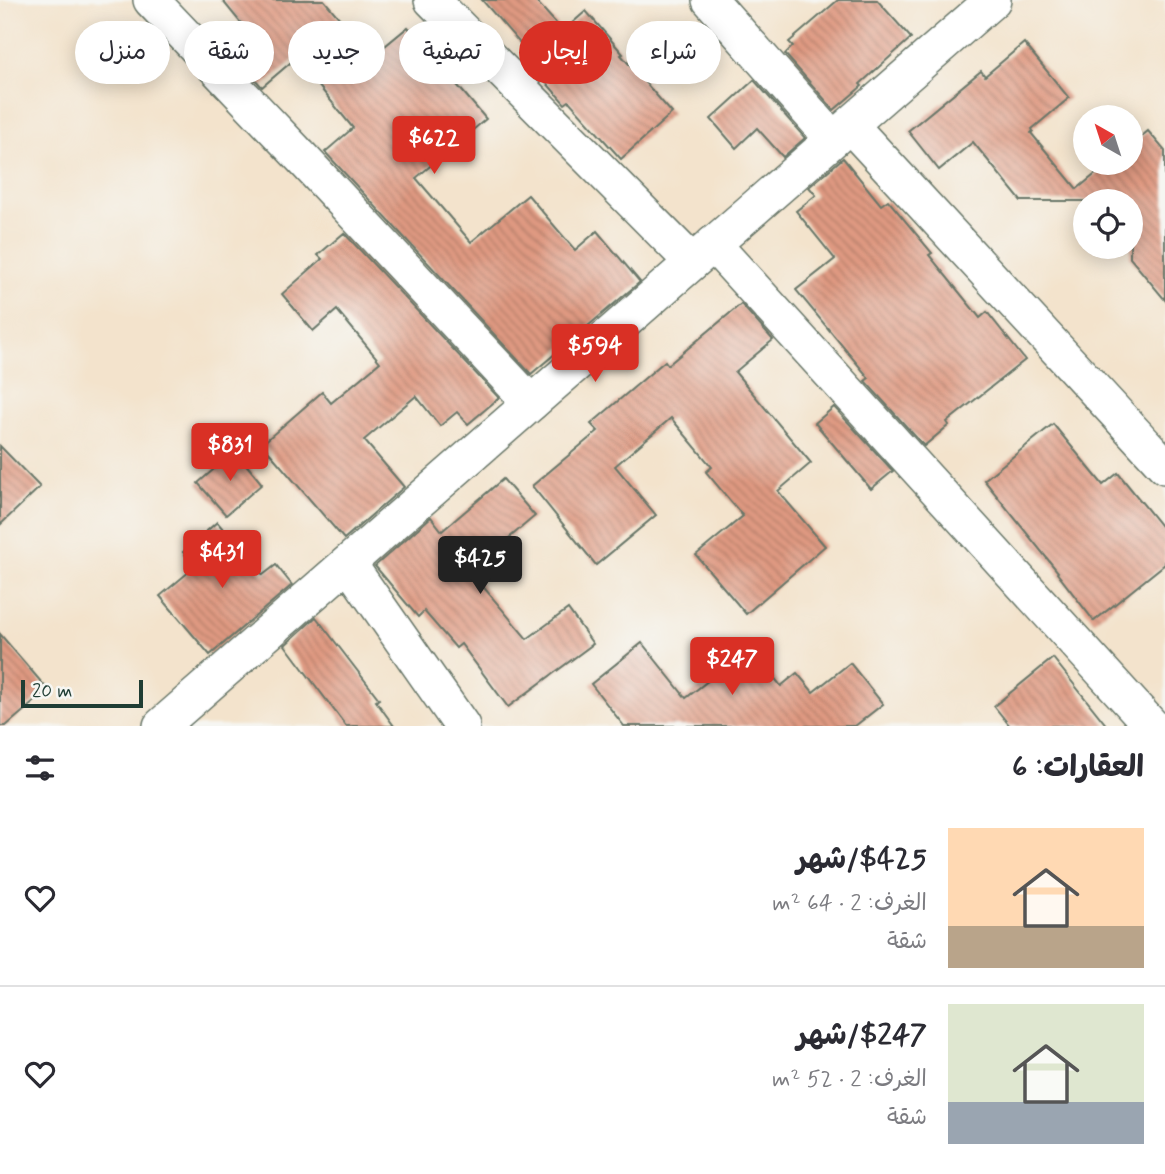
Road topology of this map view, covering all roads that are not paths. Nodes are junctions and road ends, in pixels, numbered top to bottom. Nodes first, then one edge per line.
1 (151, 0) edge
2 (432, 0) edge
3 (710, 0) edge
4 (993, 0) edge
5 (841, 132) junction
6 (703, 253) junction
7 (531, 403) junction
8 (1165, 466) edge
9 (348, 563) junction
10 (161, 726) edge
11 (462, 726) edge
12 (1153, 726) edge

1 - 7 street
2 - 6 street
3 - 5 street
4 - 5 street
5 - 6 street
5 - 8 street
6 - 7 street
6 - 12 street
7 - 9 street
9 - 10 street
9 - 11 street

